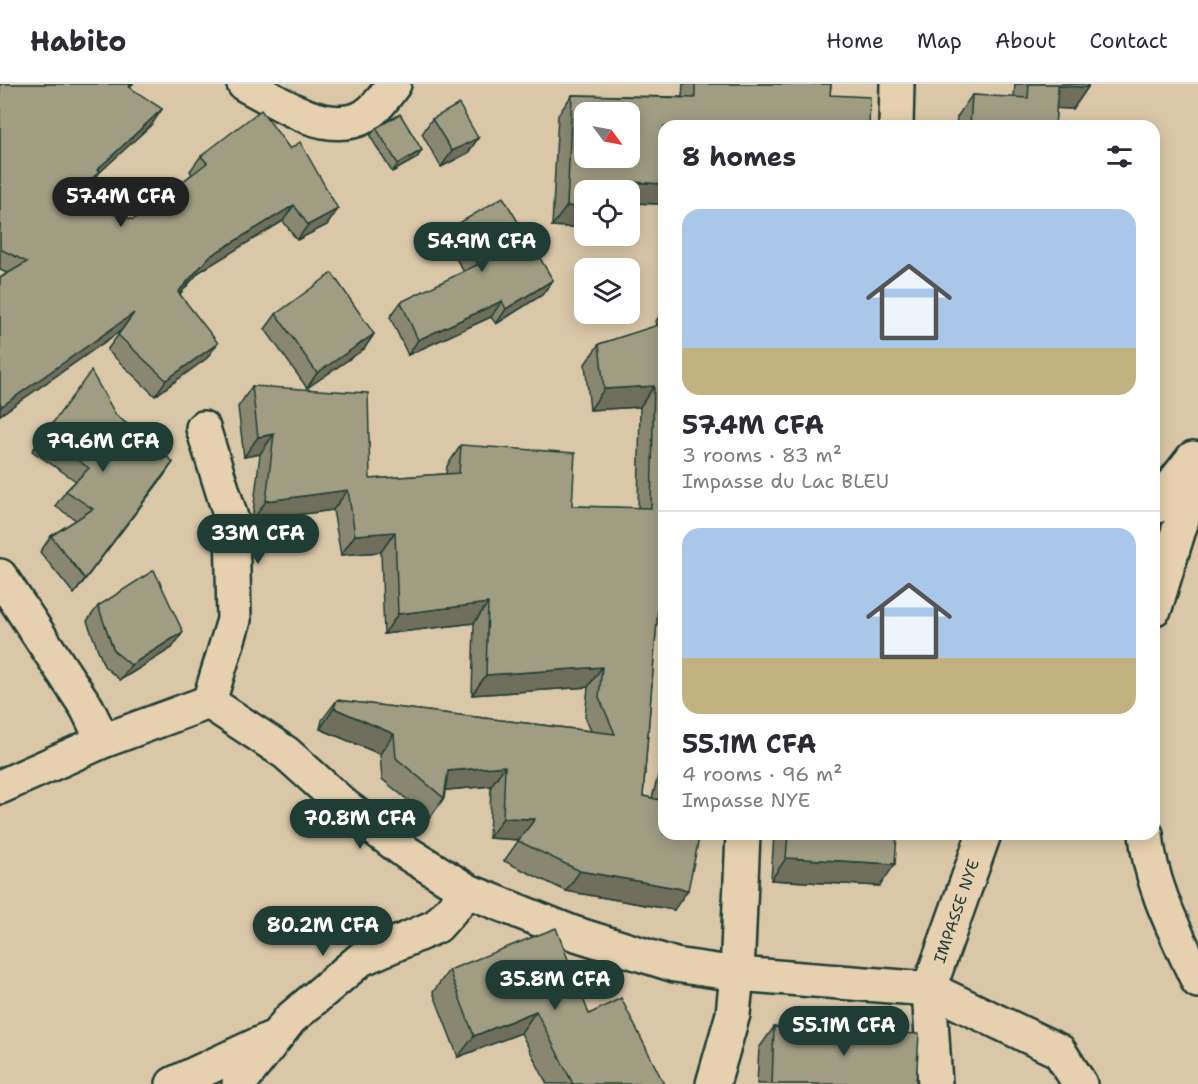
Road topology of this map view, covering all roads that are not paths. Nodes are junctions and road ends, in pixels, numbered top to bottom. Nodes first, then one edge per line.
1 (244, 84) edge
2 (394, 84) edge
3 (897, 84) edge
4 (896, 120) edge
5 (203, 428) dead end
6 (1198, 452) edge
7 (1198, 467) edge
8 (1160, 501) edge
9 (0, 576) edge
10 (1160, 592) edge
11 (209, 702) junction
12 (104, 741) junction
13 (0, 787) edge
14 (743, 840) edge
15 (982, 840) edge
16 (1146, 840) edge
17 (468, 891) junction
18 (737, 974) junction
19 (1198, 981) edge
20 (929, 989) junction
21 (278, 1035) junction
22 (173, 1084) edge
23 (239, 1084) edge
24 (713, 1084) edge
25 (935, 1084) edge
26 (1080, 1084) edge

1 - 2 street
3 - 4 street
5 - 11 street
6 - 8 street
7 - 10 street
9 - 12 street
11 - 12 street
11 - 17 street
12 - 13 street
14 - 18 street
15 - 20 street, IMPASSE NYE
16 - 19 street
17 - 18 street
17 - 21 street
18 - 20 street
18 - 24 street
20 - 25 street
20 - 26 street
21 - 22 street
21 - 23 street

